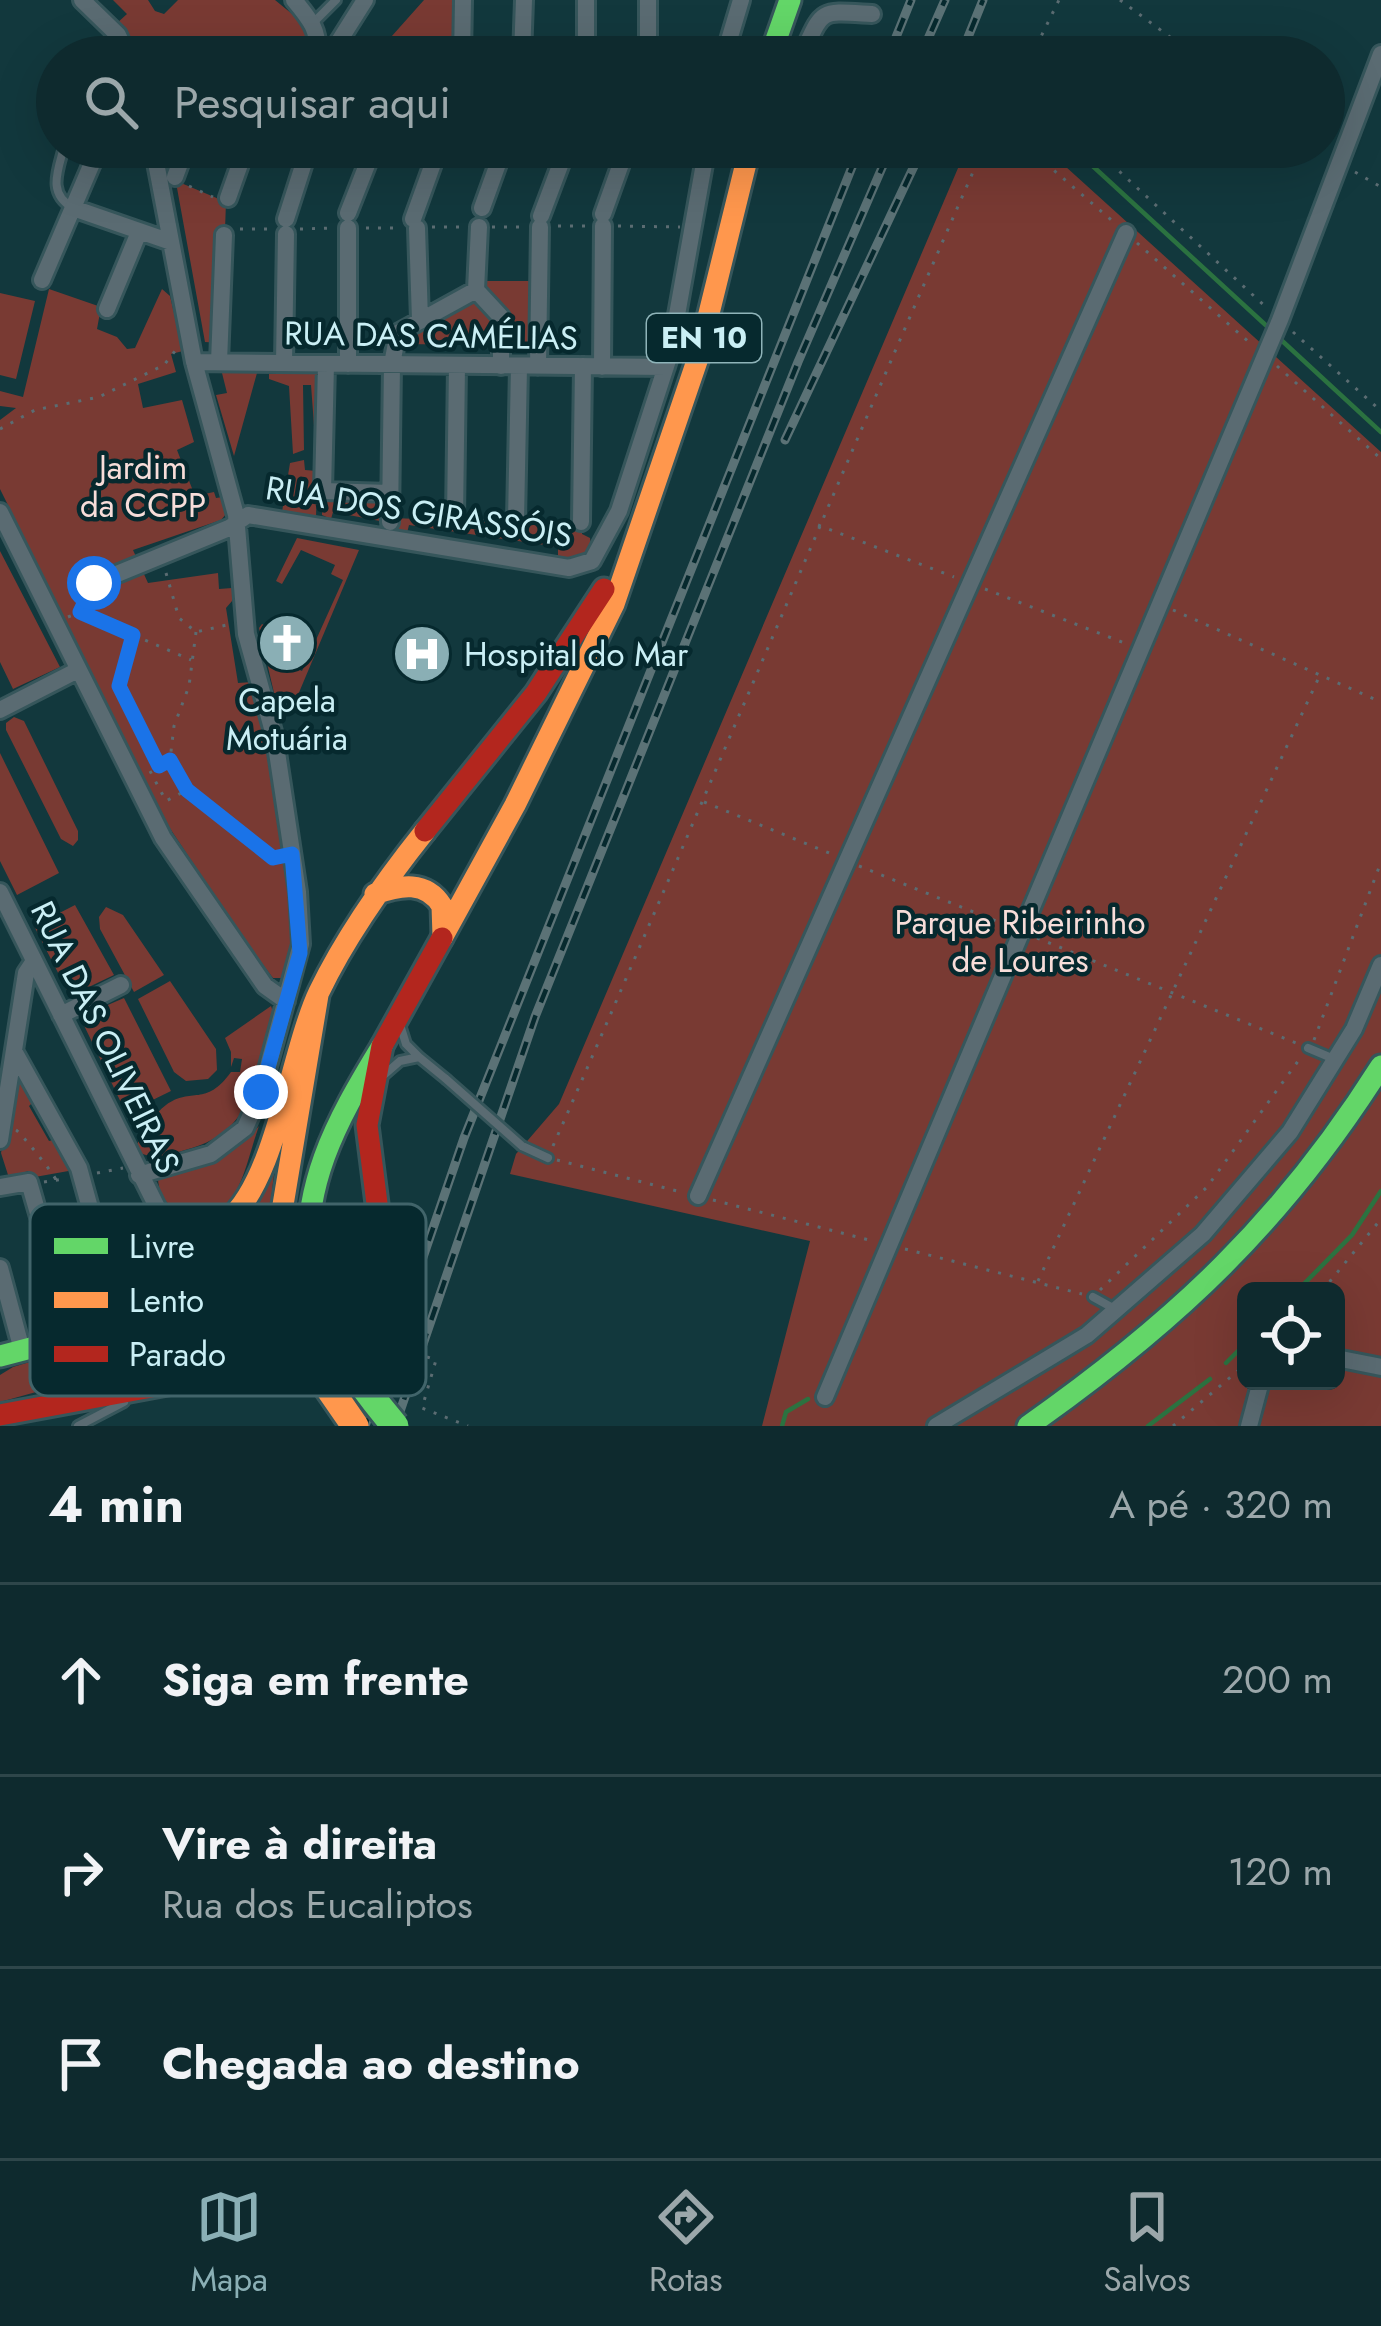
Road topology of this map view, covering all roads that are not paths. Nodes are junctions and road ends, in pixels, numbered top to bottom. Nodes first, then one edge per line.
1 (82, 0) edge
2 (294, 0) edge
3 (336, 0) edge
4 (365, 0) edge
5 (463, 0) edge
6 (524, 0) edge
7 (586, 0) edge
8 (648, 0) edge
9 (741, 0) edge
10 (775, 0) edge
11 (790, 0) edge
12 (824, 8) edge
13 (872, 14) dead end
14 (314, 22) junction
15 (118, 36) edge
16 (317, 36) edge
17 (342, 36) edge
18 (462, 36) edge
19 (523, 36) edge
20 (586, 36) edge
21 (648, 36) edge
22 (730, 36) edge
23 (772, 36) edge
24 (777, 36) edge
25 (811, 36) edge
26 (1381, 54) edge
27 (1345, 156) edge
28 (59, 168) edge
29 (90, 168) edge
30 (157, 168) edge
31 (178, 168) edge
32 (238, 168) edge
33 (303, 168) edge
34 (367, 168) edge
35 (432, 168) edge
36 (497, 168) edge
37 (559, 168) edge
38 (620, 168) edge
39 (703, 168) edge
40 (745, 168) edge
41 (1340, 168) edge
42 (175, 177) road end
43 (225, 199) road end
44 (73, 208) junction
45 (139, 232) junction
46 (225, 232) road end
47 (1126, 233) road end
48 (171, 242) junction
49 (42, 280) dead end
50 (476, 290) junction
51 (107, 309) dead end
52 (420, 320) junction
53 (194, 362) junction
54 (220, 362) junction
55 (284, 363) junction
56 (326, 364) junction
57 (348, 364) junction
58 (392, 364) junction
59 (457, 365) junction
60 (519, 366) junction
61 (592, 366) junction
62 (666, 367) junction
63 (390, 493) junction
64 (0, 512) edge
65 (454, 519) dead end
66 (237, 520) junction
67 (516, 521) dead end
68 (391, 522) dead end
69 (581, 522) dead end
70 (640, 524) junction
71 (94, 583) road end
72 (78, 670) junction
73 (0, 710) edge
74 (0, 892) edge
75 (375, 895) junction
76 (5, 917) edge
77 (441, 945) junction
78 (34, 961) junction
79 (1381, 965) edge
80 (121, 986) dead end
81 (318, 994) junction
82 (286, 1001) junction
83 (400, 1014) junction
84 (61, 1015) junction
85 (382, 1046) junction
86 (1308, 1048) road end
87 (14, 1051) junction
88 (418, 1057) junction
89 (1335, 1060) junction
90 (1381, 1066) edge
91 (1381, 1103) edge
92 (368, 1108) junction
93 (1, 1133) edge
94 (548, 1158) road end
95 (0, 1167) edge
96 (137, 1170) junction
97 (253, 1184) junction
98 (2, 1187) edge
99 (698, 1196) road end
100 (36, 1204) edge
101 (89, 1204) edge
102 (158, 1204) edge
103 (240, 1204) edge
104 (248, 1204) edge
105 (283, 1204) edge
106 (310, 1204) edge
107 (378, 1204) edge
108 (0, 1268) edge
109 (1093, 1297) road end
110 (1119, 1311) junction
111 (11, 1353) edge
112 (1345, 1360) edge
113 (1381, 1367) edge
114 (1259, 1390) edge
115 (48, 1396) edge
116 (133, 1396) edge
117 (335, 1396) edge
118 (370, 1396) edge
119 (824, 1397) dead end
120 (0, 1413) edge
121 (92, 1422) edge
122 (77, 1426) edge
123 (356, 1426) edge
124 (395, 1426) edge
125 (936, 1426) edge
126 (1028, 1426) edge
127 (1065, 1426) edge
128 (1249, 1426) edge

1 - 15 street
2 - 14 street
3 - 14 lane
4 - 17 street
5 - 18 street
6 - 19 street
7 - 20 street
8 - 21 street
9 - 22 street
10 - 23 main road
11 - 24 main road
12 - 13 street
12 - 25 street
14 - 16 street
26 - 27 street
28 - 44 lane
29 - 44 street
30 - 48 street
31 - 42 street
32 - 43 street
33 - 55 street
34 - 57 street
35 - 52 street
36 - 50 street
37 - 60 street
38 - 61 street
39 - 62 street, RUA DOS GIRASSÓIS
40 - 70 main road, EN 10
41 - 119 street
44 - 45 street
44 - 49 street
45 - 48 street
45 - 51 street
46 - 54 street
47 - 99 street
48 - 53 street
50 - 52 street
50 - 60 street
52 - 58 street
53 - 54 street, RUA DAS CAMÉLIAS
53 - 66 street
54 - 55 street, RUA DAS CAMÉLIAS
55 - 56 street, RUA DAS CAMÉLIAS
56 - 57 street, RUA DAS CAMÉLIAS
56 - 63 street
57 - 58 street, RUA DAS CAMÉLIAS
58 - 59 street, RUA DAS CAMÉLIAS
58 - 63 street
59 - 60 street, RUA DAS CAMÉLIAS
59 - 65 street
60 - 61 street, RUA DAS CAMÉLIAS
60 - 67 street
61 - 62 street, RUA DAS CAMÉLIAS
61 - 69 street
62 - 66 street, RUA DOS GIRASSÓIS
63 - 68 street
64 - 72 street
66 - 71 street
66 - 82 street
70 - 75 main road, EN 10
70 - 77 main road, EN 10
72 - 73 street
72 - 82 street
74 - 76 street, RUA DAS OLIVEIRAS
75 - 77 main road
75 - 81 main road, EN 10
76 - 78 street, RUA DAS OLIVEIRAS
77 - 83 main road, EN 10
78 - 84 street, RUA DAS OLIVEIRAS
78 - 87 street
79 - 89 street
80 - 84 street
81 - 97 main road, EN 10
81 - 105 main road, EN 10, bridge
82 - 96 street
83 - 85 main road, EN 10
83 - 88 lane
84 - 96 street, RUA DAS OLIVEIRAS
85 - 92 main road, EN 10
85 - 106 main road, EN 10, bridge
86 - 89 lane
87 - 93 street
87 - 101 street
88 - 92 lane
88 - 94 lane, bridge
89 - 110 street
90 - 126 main road
91 - 127 main road
92 - 107 main road, EN 10
95 - 98 street
96 - 102 street, RUA DAS OLIVEIRAS
97 - 103 main road
97 - 104 main road, EN 10
98 - 100 street
108 - 111 street
109 - 110 lane
110 - 125 street
112 - 113 street
114 - 128 street
115 - 120 main road, EN 10
116 - 121 lane
117 - 123 main road, EN 10, bridge
118 - 124 main road, EN 10, bridge
121 - 122 lane

